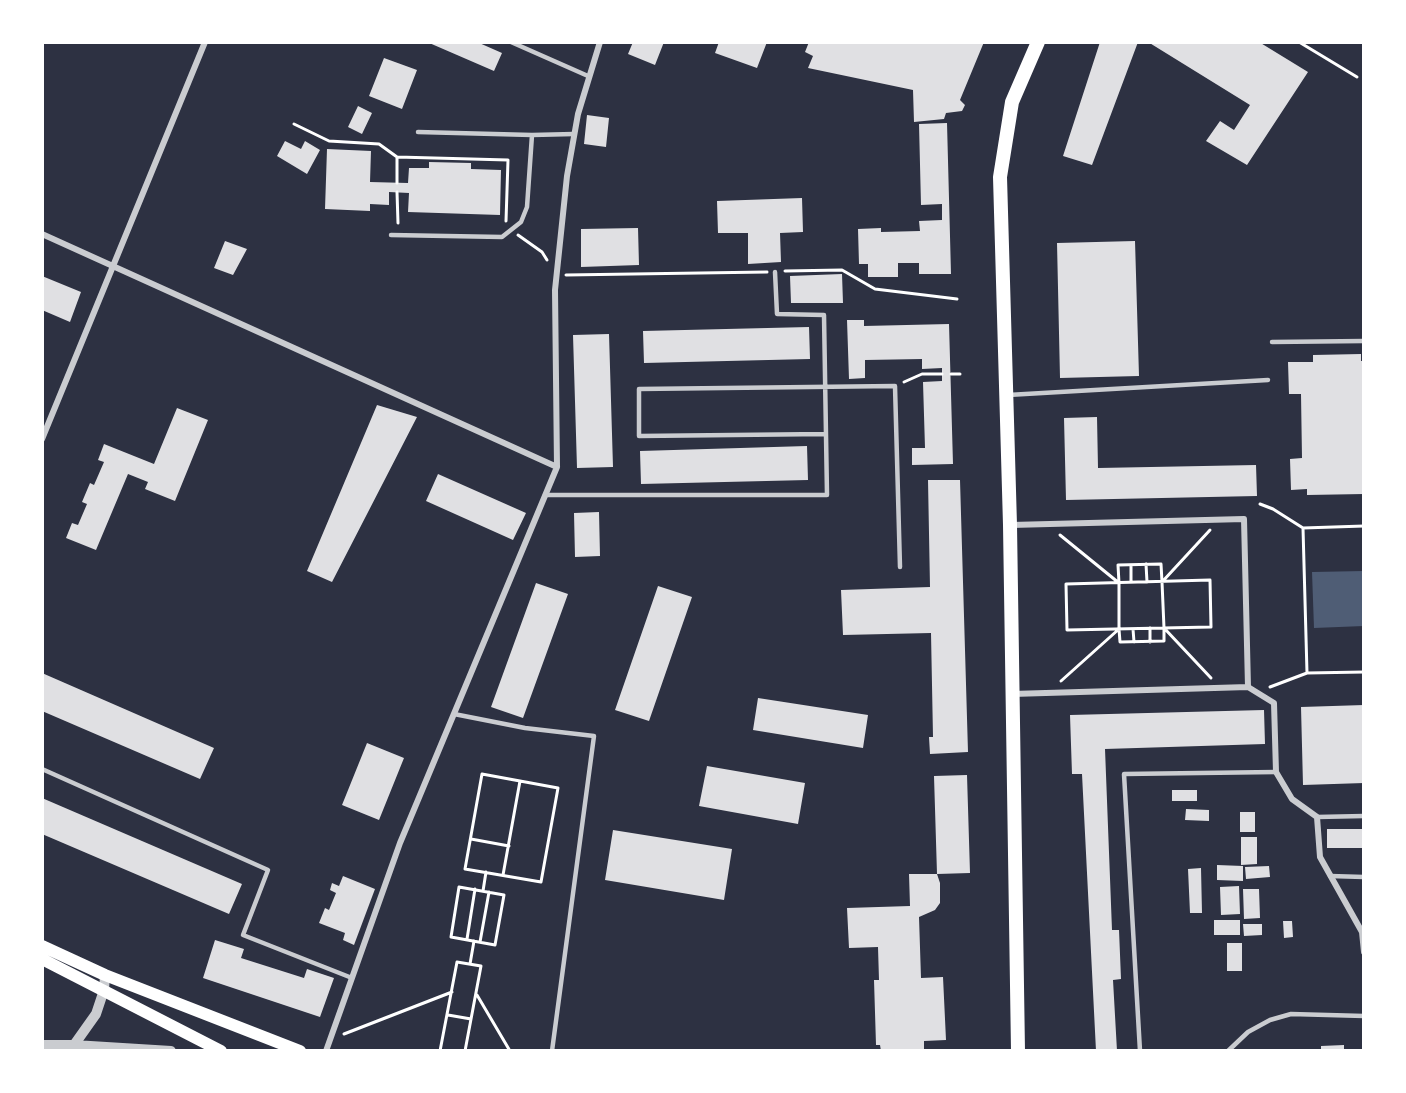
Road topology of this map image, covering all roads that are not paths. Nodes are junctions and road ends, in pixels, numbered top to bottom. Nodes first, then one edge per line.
1 (205, 42) edge
2 (511, 42) edge
3 (600, 42) edge
4 (1038, 42) edge
5 (588, 76) junction
6 (418, 132) dead end
7 (574, 134) junction
8 (532, 135) junction
9 (42, 234) edge
10 (390, 235) dead end
11 (112, 266) junction
12 (775, 272) road end
13 (1364, 341) edge
14 (1272, 342) dead end
15 (1268, 380) dead end
16 (825, 388) junction
17 (1006, 395) junction
18 (826, 434) junction
19 (42, 439) edge
20 (557, 467) junction
21 (545, 495) junction
22 (1010, 525) junction
23 (900, 567) dead end
24 (1248, 687) junction
25 (1012, 693) junction
26 (454, 714) junction
27 (42, 769) edge
28 (1276, 772) junction
29 (1364, 816) edge
30 (1317, 817) junction
31 (1330, 876) junction
32 (1364, 877) edge
33 (42, 946) edge
34 (1364, 952) edge
35 (42, 959) edge
36 (105, 975) junction
37 (352, 978) junction
38 (104, 990) junction
39 (1364, 1016) edge
40 (42, 1045) edge
41 (74, 1045) junction
42 (171, 1051) edge
43 (221, 1051) edge
44 (300, 1051) edge
45 (326, 1051) edge
46 (552, 1051) edge
47 (1018, 1051) edge
48 (1140, 1051) edge
49 (1228, 1051) edge

1 - 11 street
2 - 5 lane
3 - 5 street
4 - 17 highway
5 - 7 street
6 - 8 lane
7 - 8 lane
7 - 20 street
8 - 10 lane
9 - 11 street
11 - 19 street
11 - 20 street
12 - 16 lane
13 - 14 lane
15 - 17 lane
16 - 18 lane
16 - 18 lane
16 - 23 lane
17 - 22 highway
18 - 21 lane
20 - 21 street
21 - 26 street
22 - 24 street
22 - 25 highway
24 - 25 street
24 - 28 street
25 - 47 highway
26 - 37 street
26 - 46 lane
27 - 37 lane
28 - 30 street
28 - 48 lane
29 - 30 lane
30 - 31 street
31 - 32 lane
31 - 34 street
33 - 36 main road
35 - 38 main road
36 - 38 street
36 - 44 main road
37 - 45 street
38 - 41 street
38 - 43 main road
39 - 49 lane
40 - 41 street
41 - 42 street

